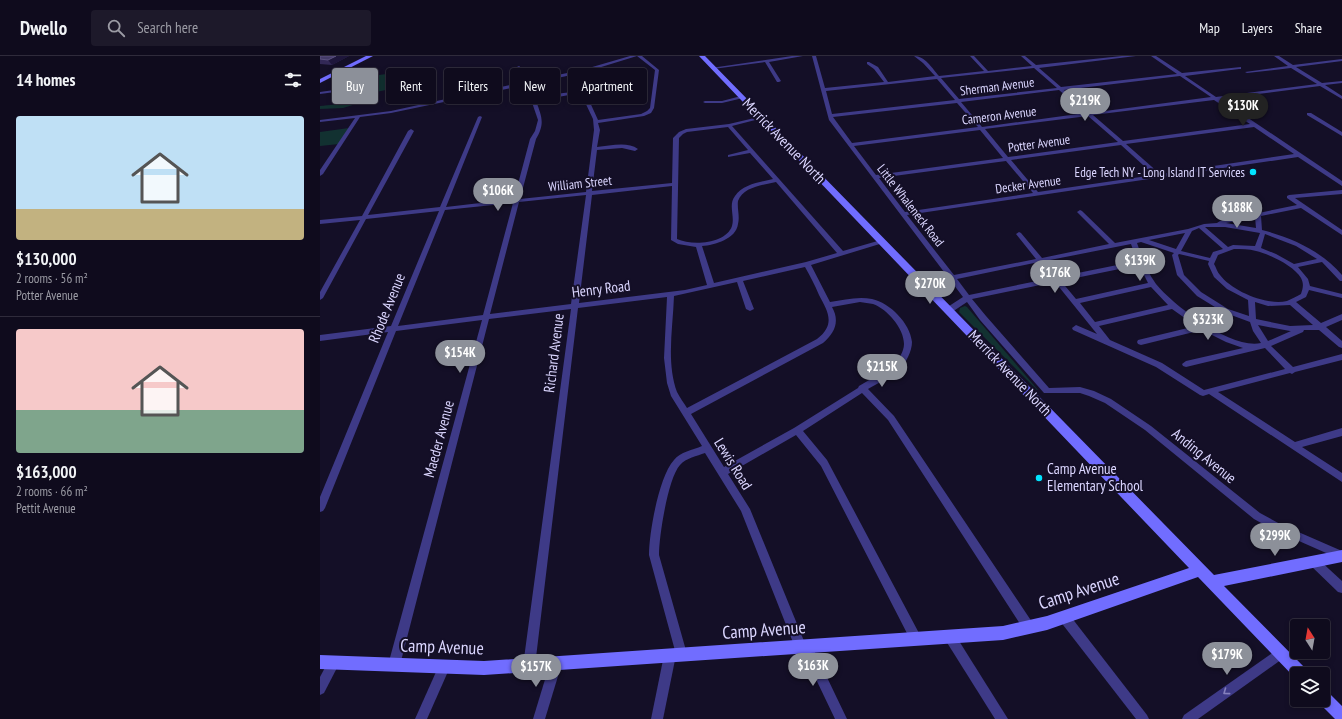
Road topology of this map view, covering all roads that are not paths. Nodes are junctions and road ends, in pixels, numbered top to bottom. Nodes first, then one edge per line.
1 (370, 56) edge
2 (635, 56) edge
3 (639, 56) edge
4 (702, 56) edge
5 (801, 56) edge
6 (814, 56) edge
7 (916, 56) edge
8 (972, 56) edge
9 (1023, 56) edge
10 (1075, 56) edge
11 (1127, 56) edge
12 (1134, 56) edge
13 (1153, 56) edge
14 (1276, 56) edge
15 (628, 57) edge
16 (1342, 60) edge
17 (766, 61) junction
18 (1082, 62) junction
19 (869, 63) dead end
20 (1292, 66) junction
21 (1035, 67) junction
22 (713, 68) junction
23 (1239, 68) dead end
24 (987, 72) junction
25 (1247, 72) dead end
26 (1181, 75) junction
27 (560, 76) edge
28 (938, 78) junction
29 (320, 81) edge
30 (779, 81) dead end
31 (1342, 82) edge
32 (887, 83) junction
33 (1322, 85) junction
34 (510, 87) edge
35 (1061, 89) junction
36 (823, 90) junction
37 (332, 91) edge
38 (320, 93) edge
39 (741, 97) junction
40 (1216, 98) junction
41 (1342, 98) edge
42 (958, 101) junction
43 (705, 102) dead end
44 (535, 104) edge
45 (588, 104) edge
46 (1089, 114) junction
47 (1309, 114) dead end
48 (830, 116) junction
49 (358, 117) junction
50 (761, 117) junction
51 (480, 118) dead end
52 (320, 121) edge
53 (595, 122) junction
54 (729, 125) junction
55 (1255, 125) junction
56 (981, 128) junction
57 (411, 131) dead end
58 (1342, 134) edge
59 (1122, 143) junction
60 (850, 145) junction
61 (635, 149) dead end
62 (594, 150) junction
63 (751, 151) junction
64 (1300, 155) junction
65 (730, 156) dead end
66 (1007, 159) junction
67 (320, 174) edge
68 (1159, 176) junction
69 (874, 177) junction
70 (776, 180) junction
71 (675, 184) junction
72 (1342, 184) edge
73 (1342, 192) edge
74 (589, 193) junction
75 (1037, 194) junction
76 (516, 201) junction
77 (1302, 206) junction
78 (442, 209) junction
79 (1080, 212) dead end
80 (902, 214) junction
81 (1258, 215) junction
82 (364, 217) junction
83 (320, 222) edge
84 (1212, 225) junction
85 (1201, 227) junction
86 (1190, 230) junction
87 (1261, 231) junction
88 (1341, 232) edge
89 (1019, 234) dead end
90 (1136, 240) junction
91 (881, 242) junction
92 (1113, 245) junction
93 (699, 246) junction
94 (1226, 248) junction
95 (1257, 249) junction
96 (1175, 251) junction
97 (842, 254) junction
98 (1040, 260) junction
99 (1211, 260) junction
100 (1323, 260) junction
101 (1140, 262) junction
102 (807, 264) junction
103 (1292, 266) junction
104 (951, 278) junction
105 (1342, 279) edge
106 (739, 280) junction
107 (1056, 280) junction
108 (1152, 284) junction
109 (711, 286) junction
110 (1306, 287) junction
111 (671, 293) junction
112 (1342, 296) edge
113 (320, 298) edge
114 (967, 298) junction
115 (1251, 298) junction
116 (1075, 302) junction
117 (1290, 302) junction
118 (575, 305) junction
119 (828, 305) junction
120 (1173, 306) junction
121 (750, 309) dead end
122 (949, 310) junction
123 (485, 317) junction
124 (1342, 317) edge
125 (1253, 322) junction
126 (1094, 325) junction
127 (1203, 327) junction
128 (1321, 327) junction
129 (1076, 328) dead end
130 (393, 329) junction
131 (1302, 329) junction
132 (320, 338) edge
133 (1107, 341) junction
134 (1141, 342) dead end
135 (1342, 344) edge
136 (1266, 345) junction
137 (1256, 347) junction
138 (1342, 357) edge
139 (1186, 364) dead end
140 (1292, 371) junction
141 (862, 388) junction
142 (1047, 391) joint
143 (1210, 391) junction
144 (685, 413) junction
145 (796, 430) junction
146 (1342, 432) edge
147 (1294, 446) junction
148 (707, 448) junction
149 (723, 472) junction
150 (1342, 478) edge
151 (320, 508) edge
152 (1342, 556) edge
153 (1313, 562) junction
154 (1201, 570) junction
155 (1212, 582) junction
156 (1342, 588) edge
157 (1064, 617) junction
158 (1028, 626) junction
159 (950, 637) junction
160 (916, 639) junction
161 (803, 646) junction
162 (1281, 653) junction
163 (675, 655) junction
164 (320, 662) edge
165 (334, 662) junction
166 (556, 663) junction
167 (394, 664) junction
168 (529, 666) junction
169 (444, 667) junction
170 (1294, 667) edge
171 (320, 689) edge
172 (1330, 704) edge
173 (1342, 716) edge
174 (421, 719) edge
175 (539, 719) edge
176 (657, 719) edge
177 (841, 719) edge
178 (1002, 719) edge
179 (1143, 719) edge
180 (1188, 719) edge

1 - 29 main road
2 - 15 street
3 - 53 street
4 - 22 main road, Merrick Avenue North
5 - 17 street
6 - 36 street, Little Whaleneck Road
7 - 28 street
8 - 24 street
9 - 21 street
10 - 18 street
11 - 12 street
11 - 18 street
13 - 26 street
14 - 20 street
15 - 27 street
16 - 20 street
17 - 22 street
17 - 30 street
18 - 21 street
19 - 32 street
20 - 25 street
20 - 33 street
21 - 24 street
21 - 35 street
22 - 39 main road, Merrick Avenue North
23 - 26 street, Sherman Avenue
24 - 28 street
26 - 35 street, Sherman Avenue
26 - 40 street
28 - 32 street
28 - 42 street
31 - 33 street, Cameron Avenue
32 - 36 street
33 - 40 street, Cameron Avenue
33 - 41 street
34 - 49 street
35 - 42 street, Sherman Avenue
35 - 46 street
36 - 48 street, Little Whaleneck Road
37 - 38 street
39 - 43 street
39 - 50 main road, Merrick Avenue North
40 - 46 street, Cameron Avenue
40 - 55 street
42 - 48 street, Sherman Avenue
42 - 56 street
44 - 76 street, Maeder Avenue
45 - 53 street, Richard Avenue
46 - 56 street, Cameron Avenue
46 - 59 street
47 - 58 street
48 - 60 street, Little Whaleneck Road
49 - 52 street
49 - 67 street
50 - 54 street
50 - 91 main road, Merrick Avenue North
51 - 78 street, Rhode Avenue
53 - 62 street, Richard Avenue
54 - 63 street
54 - 71 street
55 - 59 street, Potter Avenue
55 - 64 street
56 - 60 street, Cameron Avenue
56 - 66 street
57 - 82 street
59 - 66 street, Potter Avenue
59 - 68 street
60 - 69 street, Little Whaleneck Road
61 - 62 street
62 - 74 street, Richard Avenue
63 - 65 street
63 - 70 street
64 - 68 street, Decker Avenue
64 - 72 street
66 - 69 street, Potter Avenue
66 - 75 street
68 - 75 street, Decker Avenue
69 - 80 street, Little Whaleneck Road
70 - 93 street
70 - 97 street
71 - 74 street, William Street
71 - 93 street
73 - 77 street
74 - 76 street, William Street
74 - 118 street, Richard Avenue
75 - 80 street, Decker Avenue
76 - 78 street, William Street
76 - 123 street, Maeder Avenue
77 - 81 street
77 - 88 street
78 - 82 street, William Street
78 - 130 street, Rhode Avenue
79 - 92 street
80 - 104 street, Little Whaleneck Road
81 - 84 street
81 - 87 street
82 - 83 street, William Street
82 - 113 street
84 - 85 street
84 - 87 street
85 - 86 street
85 - 94 street
86 - 90 street
86 - 96 street
87 - 95 street
87 - 100 street
89 - 98 street
90 - 92 street
90 - 96 street
90 - 101 street
91 - 97 street, Henry Road
91 - 122 main road, Merrick Avenue North
92 - 98 street
93 - 109 street
94 - 95 street
94 - 99 street
95 - 103 street
96 - 99 street
96 - 125 street
97 - 102 street, Henry Road
98 - 104 street
98 - 107 street
99 - 115 street
100 - 103 street
100 - 105 street
101 - 107 street
101 - 108 street
102 - 106 street, Henry Road
102 - 119 street
103 - 110 street
104 - 114 street, Little Whaleneck Road
106 - 109 street, Henry Road
106 - 121 street
107 - 114 street
107 - 116 street
108 - 116 street
108 - 120 street
109 - 111 street, Henry Road
110 - 112 street
110 - 117 street
111 - 118 street, Henry Road
111 - 144 street, Lewis Road
114 - 122 street
114 - 142 street, Little Whaleneck Road
115 - 117 street
115 - 125 street
116 - 126 street
117 - 128 street
118 - 123 street, Henry Road
118 - 168 street, Richard Avenue
119 - 141 street
119 - 144 street
120 - 126 street
120 - 127 street
122 - 154 main road, Merrick Avenue North
123 - 130 street, Henry Road
123 - 167 street, Maeder Avenue
124 - 128 street
125 - 131 street
125 - 136 street
126 - 133 street
127 - 134 street
127 - 137 street
128 - 131 street
128 - 135 street
129 - 133 street
130 - 132 street, Henry Road
130 - 151 street, Rhode Avenue
131 - 136 street
133 - 143 street
136 - 137 street
136 - 140 street
137 - 139 street
138 - 140 street
140 - 143 street
141 - 145 street
141 - 158 street
142 - 152 street, Anding Avenue
143 - 147 street
144 - 148 street, Lewis Road
145 - 149 street
145 - 160 street
146 - 147 street
147 - 150 street
148 - 149 street, Lewis Road
148 - 163 street
149 - 161 street, Lewis Road
152 - 153 main road
153 - 155 main road
153 - 156 street
154 - 155 main road, Merrick Avenue North
154 - 157 main road, Camp Avenue
155 - 162 main road, Merrick Avenue North
157 - 158 main road, Camp Avenue
157 - 179 street
158 - 159 main road, Camp Avenue
159 - 160 main road, Camp Avenue
159 - 178 street
160 - 161 main road, Camp Avenue
161 - 163 main road, Camp Avenue
161 - 177 street, Lewis Road
162 - 170 main road, Merrick Avenue North
162 -> 180 street
163 - 166 main road, Camp Avenue
163 - 176 street
164 - 165 main road, Camp Avenue
165 - 167 main road, Camp Avenue
165 - 171 street
166 - 168 main road, Camp Avenue
166 - 175 street
167 - 169 main road, Camp Avenue
168 - 169 main road, Camp Avenue
169 - 174 street
172 - 173 main road

